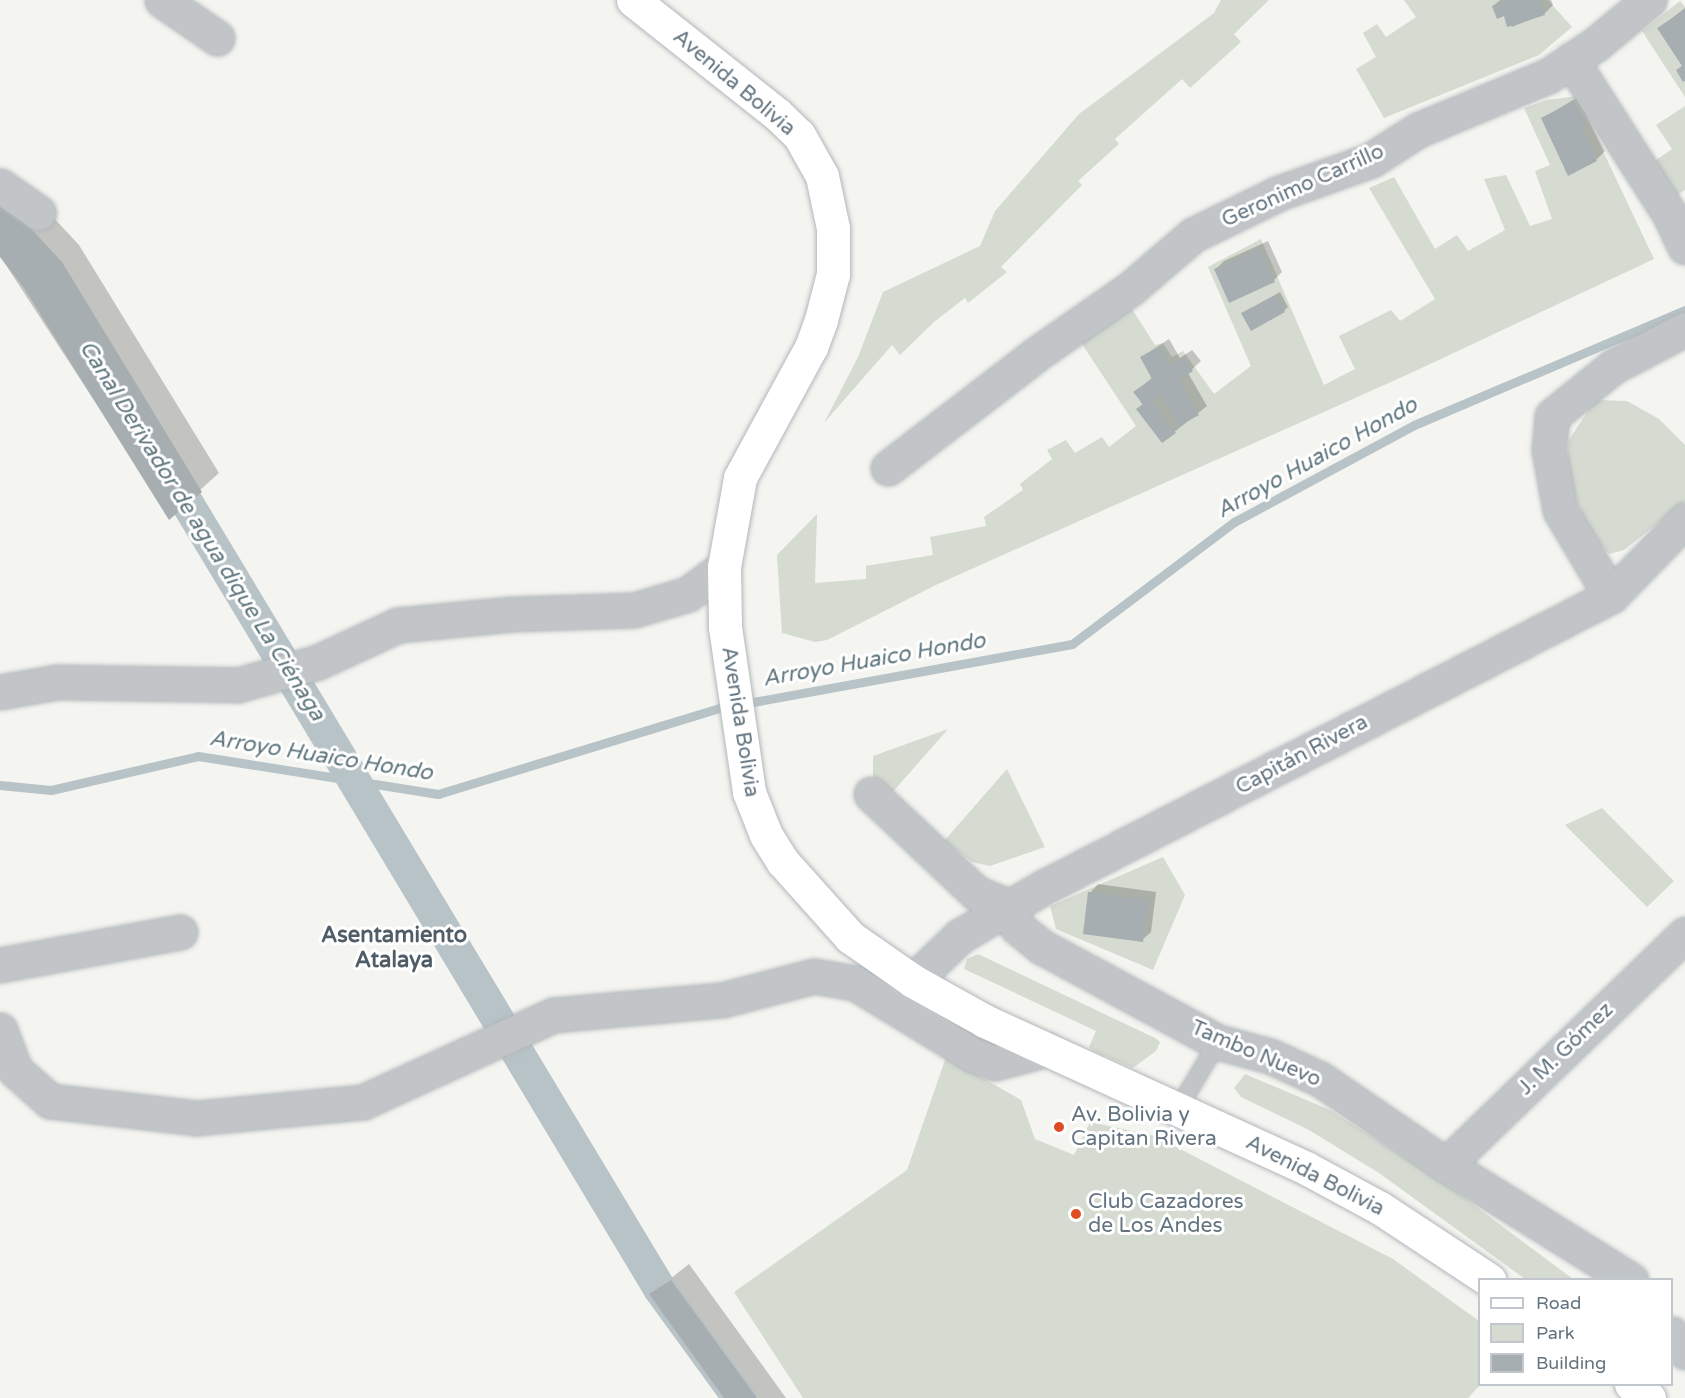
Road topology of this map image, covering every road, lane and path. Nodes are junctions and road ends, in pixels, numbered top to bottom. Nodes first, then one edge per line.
1 (162, 0) edge
2 (633, 0) edge
3 (1649, 0) edge
4 (216, 38) dead end
5 (1571, 60) junction
6 (0, 186) edge
7 (39, 213) dead end
8 (1685, 248) edge
9 (1685, 329) edge
10 (888, 468) dead end
11 (1685, 520) edge
12 (724, 567) junction
13 (1611, 596) junction
14 (0, 692) edge
15 (871, 794) dead end
16 (1011, 907) junction
17 (180, 932) dead end
18 (1685, 934) edge
19 (0, 965) edge
20 (913, 981) junction
21 (0, 1030) edge
22 (1218, 1042) junction
23 (1047, 1049) junction
24 (1178, 1109) junction
25 (1446, 1165) junction
26 (1486, 1278) edge
27 (1628, 1278) edge
28 (1673, 1337) edge
29 (1685, 1352) edge
30 (1634, 1386) edge
31 (1649, 1398) edge

1 - 4 street
2 - 12 street, Avenida Bolivia
3 - 5 street, Geronimo Carrillo
5 - 8 street
5 - 10 street, Geronimo Carrillo
6 - 7 street
9 - 13 street
11 - 13 street, Capitán Rivera
12 - 14 street
12 - 20 street, Avenida Bolivia
13 - 16 street, Capitán Rivera
15 - 16 street
16 - 20 street, Capitán Rivera
16 - 22 street, Tambo Nuevo
17 - 19 street
18 - 25 street, J. M. Gómez
20 - 23 street, Avenida Bolivia
21 - 23 street
22 - 24 lane
22 - 25 street, Tambo Nuevo
23 - 24 street, Avenida Bolivia
24 - 26 street, Avenida Bolivia
25 - 27 street, Tambo Nuevo
28 - 29 street
30 - 31 street

